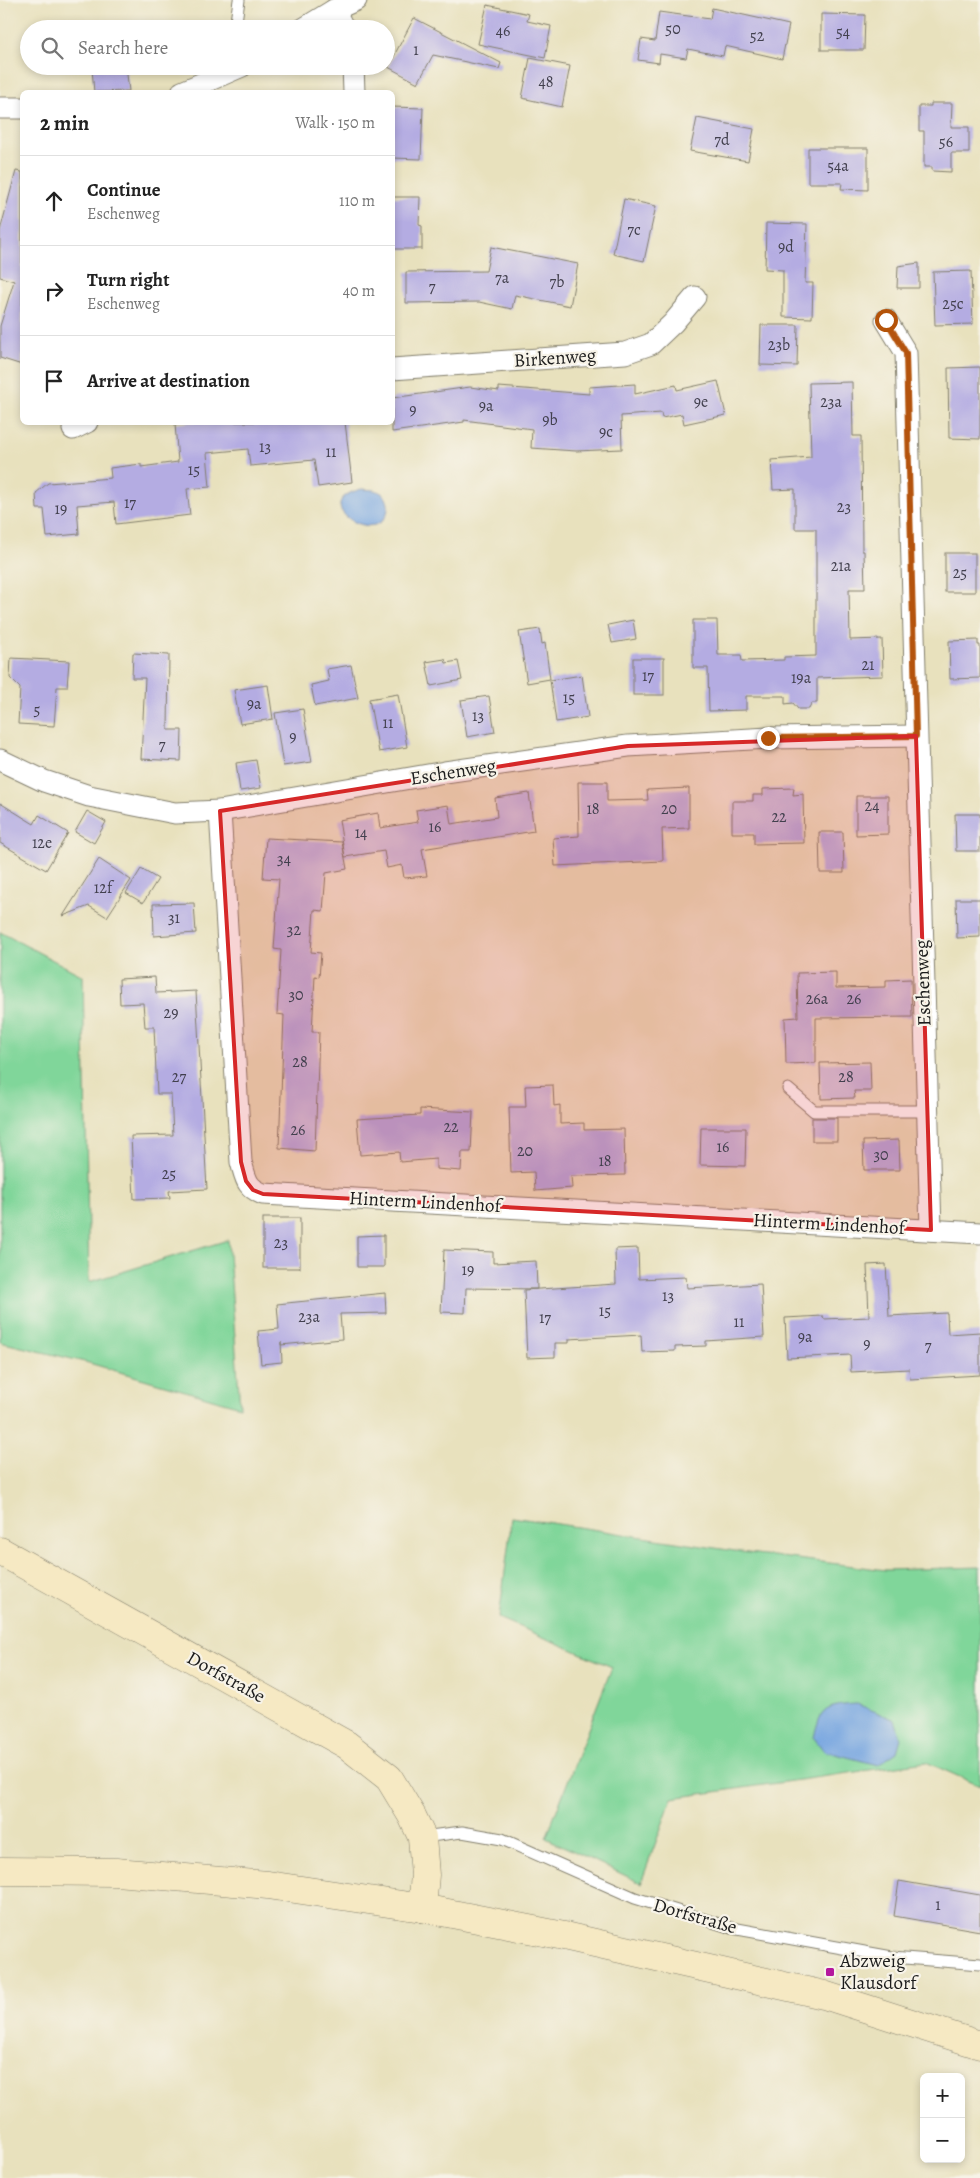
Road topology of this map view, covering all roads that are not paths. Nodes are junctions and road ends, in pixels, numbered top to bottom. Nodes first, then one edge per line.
1 (239, 0) edge
2 (356, 0) edge
3 (334, 10) junction
4 (236, 20) edge
5 (318, 20) edge
6 (339, 20) edge
7 (221, 75) edge
8 (353, 75) edge
9 (187, 90) edge
10 (354, 90) edge
11 (0, 108) edge
12 (20, 108) edge
13 (695, 297) dead end
14 (886, 320) dead end
15 (395, 369) edge
16 (916, 736) junction
17 (0, 760) edge
18 (220, 811) junction
19 (788, 1089) dead end
20 (927, 1110) junction
21 (931, 1230) junction
22 (980, 1233) edge
23 (0, 1550) edge
24 (422, 1837) junction
25 (0, 1871) edge
26 (422, 1908) junction
27 (980, 1964) edge
28 (977, 2048) edge

1 - 4 lane
2 - 3 street
3 - 5 street
3 - 6 street
7 - 9 street
8 - 10 street
11 - 12 street
13 - 15 street, Birkenweg
14 - 16 street, Eschenweg
16 - 18 street, Eschenweg
16 - 20 street, Eschenweg
17 - 18 street, Eschenweg
18 - 21 street, Hinterm Lindenhof
19 - 20 lane
20 - 21 street, Eschenweg
21 - 22 street, Hinterm Lindenhof
23 - 24 main road, Dorfstraße
24 - 26 main road, Dorfstraße
24 - 27 lane, Dorfstraße
25 - 26 main road
26 - 28 main road

